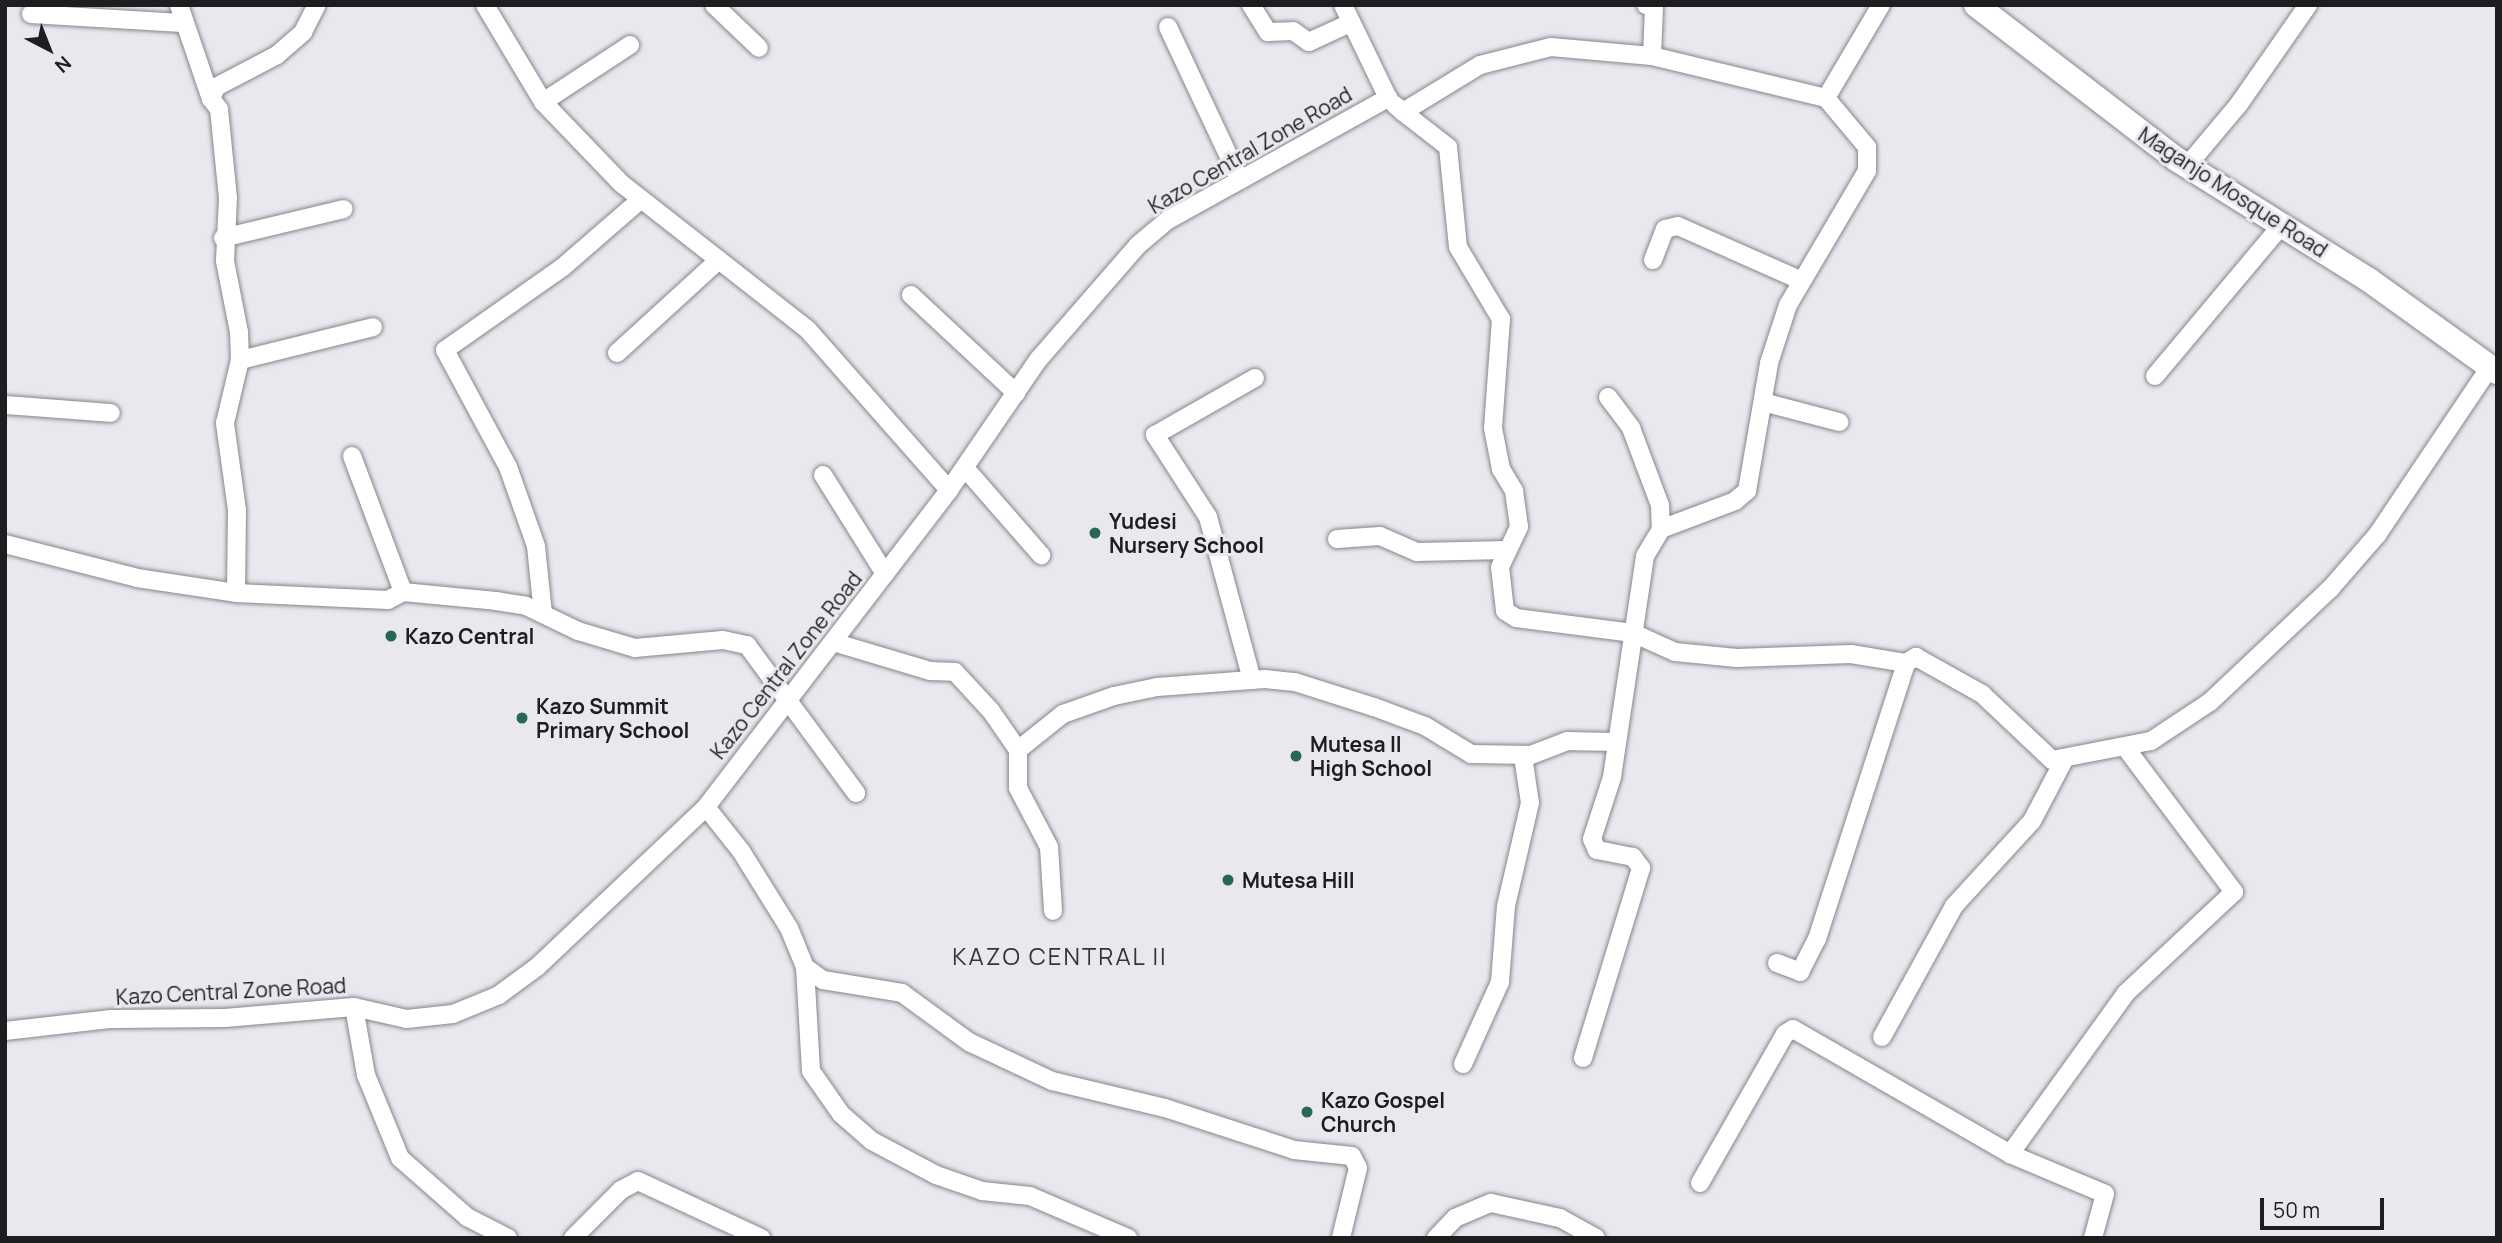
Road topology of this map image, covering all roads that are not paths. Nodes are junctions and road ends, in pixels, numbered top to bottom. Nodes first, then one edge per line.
1 (317, 5) edge
2 (714, 5) edge
3 (1251, 5) edge
4 (1343, 5) edge
5 (1646, 5) edge
6 (1881, 5) edge
7 (2308, 5) edge
8 (1980, 7) edge
9 (491, 8) edge
10 (30, 14) dead end
11 (181, 14) edge
12 (1350, 23) junction
13 (1168, 27) dead end
14 (630, 45) dead end
15 (759, 48) dead end
16 (1652, 56) junction
17 (1388, 98) junction
18 (1826, 98) junction
19 (211, 99) junction
20 (543, 102) junction
21 (1403, 112) junction
22 (2187, 166) junction
23 (1240, 180) junction
24 (640, 200) junction
25 (344, 209) dead end
26 (2281, 226) junction
27 (223, 238) junction
28 (719, 260) junction
29 (1653, 260) dead end
30 (1800, 280) junction
31 (911, 295) dead end
32 (373, 327) dead end
33 (617, 354) dead end
34 (240, 360) junction
35 (2494, 369) edge
36 (2155, 376) dead end
37 (1255, 378) dead end
38 (1016, 393) junction
39 (1608, 397) dead end
40 (1763, 402) junction
41 (5, 405) edge
42 (111, 413) dead end
43 (1839, 422) dead end
44 (352, 456) dead end
45 (965, 468) junction
46 (823, 475) dead end
47 (949, 490) junction
48 (1661, 530) junction
49 (1337, 539) dead end
50 (5, 544) edge
51 (1507, 550) junction
52 (1041, 555) dead end
53 (885, 574) junction
54 (403, 592) junction
55 (236, 593) junction
56 (543, 614) junction
57 (1633, 633) junction
58 (832, 642) junction
59 (1906, 663) junction
60 (1252, 680) junction
61 (785, 699) junction
62 (1615, 742) junction
63 (2126, 748) junction
64 (1018, 750) junction
65 (1523, 755) junction
66 (2063, 762) junction
67 (856, 793) dead end
68 (706, 807) junction
69 (1053, 911) dead end
70 (1777, 963) dead end
71 (805, 967) junction
72 (354, 1007) junction
73 (5, 1031) edge
74 (1882, 1037) dead end
75 (1583, 1058) dead end
76 (1463, 1064) dead end
77 (2010, 1154) junction
78 (1700, 1183) dead end
79 (508, 1238) edge
80 (573, 1238) edge
81 (761, 1238) edge
82 (1128, 1238) edge
83 (1341, 1238) edge
84 (1436, 1238) edge
85 (1596, 1238) edge
86 (2092, 1238) edge

1 - 19 street
2 - 15 street
3 - 12 street
4 - 12 street, Kazo Central Zone Road
5 - 16 street
6 - 18 street
7 - 22 street
8 - 22 street, Maganjo Mosque Road
9 - 20 street
10 - 11 street
11 - 19 street
12 - 17 street, Kazo Central Zone Road
13 - 23 street
14 - 20 street
16 - 18 street
16 - 21 street
17 - 21 street
17 - 23 street, Kazo Central Zone Road
18 - 30 street
19 - 27 street
20 - 24 street
21 - 51 street
22 - 26 street, Maganjo Mosque Road
23 - 38 street, Kazo Central Zone Road
24 - 28 street
24 - 56 street
25 - 27 street
26 - 35 street, Maganjo Mosque Road
26 - 36 street
27 - 34 street
28 - 33 street
28 - 47 street
29 - 30 street
30 - 40 street
31 - 38 street
32 - 34 street
34 - 55 street
35 - 63 street
37 - 60 street
38 - 45 street, Kazo Central Zone Road
39 - 48 street
40 - 43 street
40 - 48 street
41 - 42 street
44 - 54 street
45 - 47 street, Kazo Central Zone Road
45 - 52 street
46 - 53 street
47 - 53 street, Kazo Central Zone Road
48 - 57 street
49 - 51 street
50 - 55 street
51 - 57 street
53 - 58 street, Kazo Central Zone Road
54 - 55 street
54 - 56 street
56 - 61 street
57 - 59 street
57 - 62 street
58 - 61 street, Kazo Central Zone Road
58 - 64 street
59 - 66 street
59 - 70 street
60 - 64 street
60 - 65 street
61 - 67 street
61 - 68 street, Kazo Central Zone Road
62 - 65 street
62 - 75 street
63 - 66 street
63 - 77 street
64 - 69 street
65 - 76 street
66 - 74 street
68 - 71 street
68 - 72 street, Kazo Central Zone Road
71 - 82 street
71 - 83 street
72 - 73 street, Kazo Central Zone Road
72 - 79 street
77 - 78 street
77 - 86 street
80 - 81 street
84 - 85 street

